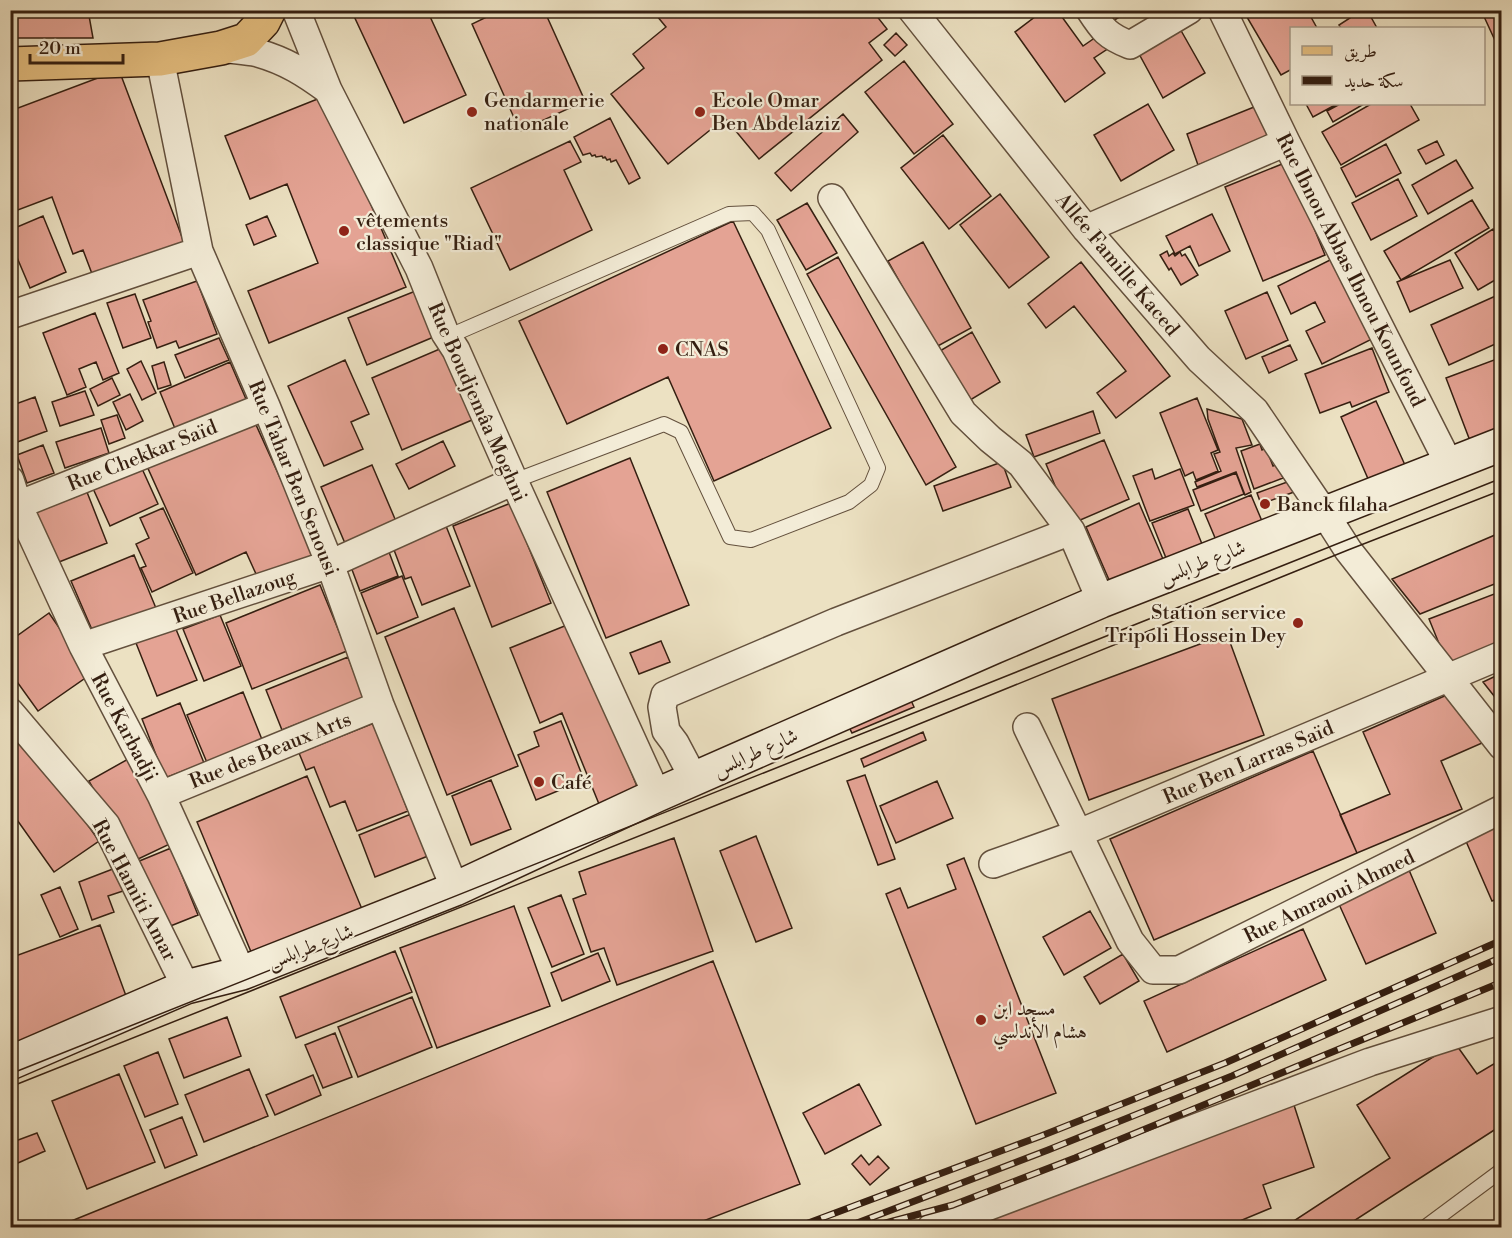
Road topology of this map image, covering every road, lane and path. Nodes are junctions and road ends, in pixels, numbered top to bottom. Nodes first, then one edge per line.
1 (269, 10) edge
2 (296, 10) edge
3 (912, 10) edge
4 (1090, 10) edge
5 (1189, 10) edge
6 (1221, 10) edge
7 (221, 48) junction
8 (160, 59) junction
9 (10, 64) edge
10 (328, 90) junction
11 (1286, 142) junction
12 (831, 198) dead end
13 (1086, 229) junction
14 (199, 251) junction
15 (10, 315) edge
16 (447, 337) junction
17 (266, 406) junction
18 (1502, 444) edge
19 (1449, 464) junction
20 (514, 482) junction
21 (14, 492) edge
22 (1325, 514) junction
23 (1071, 531) junction
24 (330, 564) junction
25 (1101, 601) junction
26 (83, 646) junction
27 (1502, 655) edge
28 (1448, 678) junction
29 (380, 705) junction
30 (10, 712) edge
31 (1027, 727) dead end
32 (1502, 746) edge
33 (694, 779) junction
34 (161, 795) junction
35 (657, 795) junction
36 (1502, 809) edge
37 (1077, 834) junction
38 (993, 864) dead end
39 (455, 889) junction
40 (242, 973) junction
41 (186, 987) junction
42 (1502, 1020) edge
43 (10, 1063) edge
44 (1502, 1170) edge
45 (931, 1227) edge
46 (1424, 1227) edge

1 - 7 main road
2 - 10 street, Rue Boudjemâa Moghni
3 - 13 street, Allée Famille Kaced
4 - 5 street
6 - 11 street, Rue Ibnou Abbas Ibnou Kounfoud
7 - 8 main road
7 - 10 street
8 - 9 main road
8 - 14 street, Rue Tahar Ben Senousi
10 - 16 street, Rue Boudjemâa Moghni
11 - 13 street
11 - 19 street, Rue Ibnou Abbas Ibnou Kounfoud
12 - 23 street
13 - 22 street, Allée Famille Kaced
14 - 15 street
14 - 17 street, Rue Tahar Ben Senousi
16 - 20 street, Rue Boudjemâa Moghni
16 - 20 lane
17 - 21 street, Rue Chekkar Saïd
17 - 24 street, Rue Tahar Ben Senousi
18 - 19 main road, شارع طرابلس
19 - 22 main road, شارع طرابلس
20 - 24 street, Rue Bellazoug
20 - 35 street, Rue Boudjemâa Moghni
21 - 26 street, Rue Karbadji
22 - 25 main road, شارع طرابلس
22 - 28 street, Allée Famille Kaced
23 - 25 street
23 - 33 street
24 - 26 street, Rue Bellazoug
24 - 29 street, Rue Tahar Ben Senousi
25 - 33 main road, شارع طرابلس
26 - 34 street, Rue Karbadji
27 - 28 street, Rue Ben Larras Saïd
28 - 32 street, Allée Famille Kaced
28 - 37 street, Rue Ben Larras Saïd
29 - 34 street, Rue des Beaux Arts
29 - 39 street, Rue Tahar Ben Senousi
30 - 41 street, Rue Hamiti Amar
31 - 37 street
33 - 35 main road, شارع طرابلس
34 - 40 street, Rue Karbadji
35 - 39 main road, شارع طرابلس
36 - 37 street, Rue Amraoui Ahmed
37 - 38 street, Rue Ben Larras Saïd
39 - 40 main road, شارع طرابلس
40 - 41 main road, شارع طرابلس
41 - 43 main road, شارع طرابلس
42 - 45 street
44 - 46 lane

